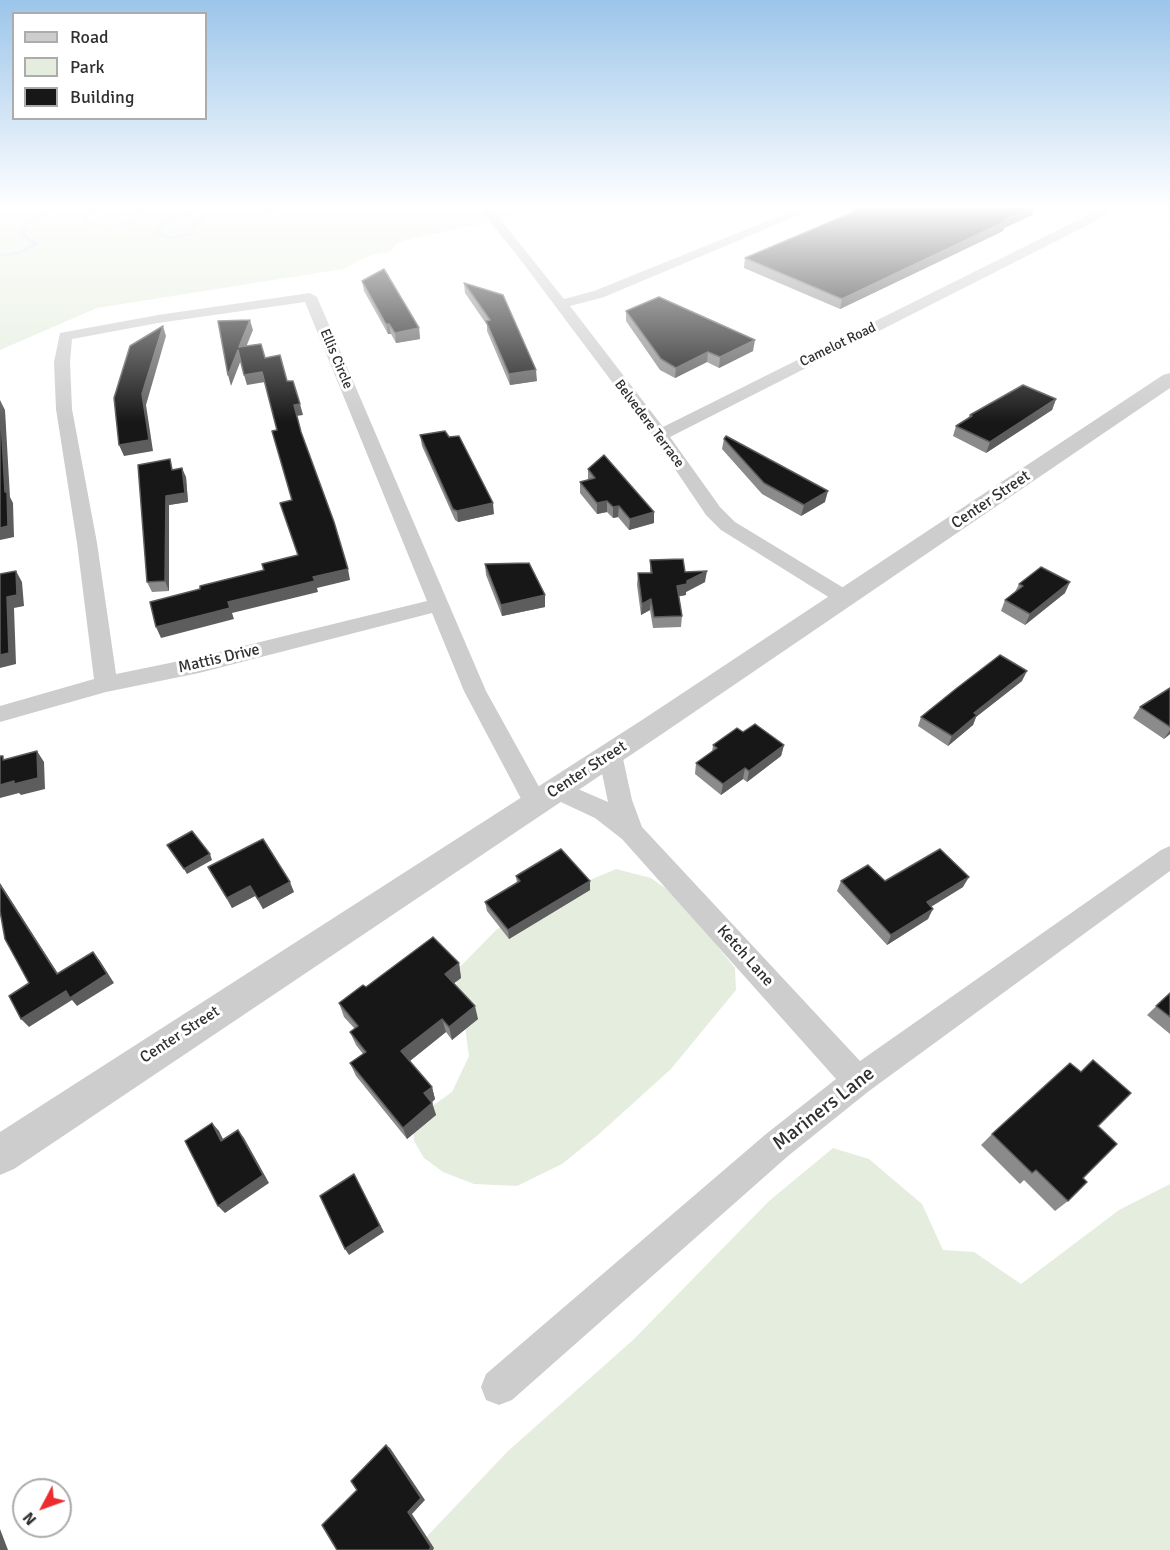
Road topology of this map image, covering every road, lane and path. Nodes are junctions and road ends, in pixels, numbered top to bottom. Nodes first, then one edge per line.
1 (539, 277) edge
2 (640, 277) edge
3 (974, 277) edge
4 (560, 304) junction
5 (1170, 379) edge
6 (660, 435) junction
7 (845, 598) junction
8 (437, 605) junction
9 (106, 684) junction
10 (0, 714) edge
11 (610, 754) junction
12 (546, 796) junction
13 (631, 832) junction
14 (1170, 857) edge
15 (858, 1081) junction
16 (0, 1155) edge
17 (499, 1387) dead end

1 - 4 street, Belvedere Terrace
2 - 4 street
3 - 6 street, Camelot Road
4 - 6 street, Belvedere Terrace
5 - 7 street, Center Street
6 - 7 street, Belvedere Terrace
7 - 11 street, Center Street
8 - 9 street, Mattis Drive
8 - 9 street, Ellis Circle
8 - 12 street, Ellis Circle
9 - 10 street, Mattis Drive
11 - 12 street, Center Street
11 - 13 street, Ketch Lane
12 - 13 street, Ketch Lane
12 - 16 street, Center Street
13 - 15 street, Ketch Lane
14 - 15 street, Mariners Lane
15 - 17 street, Mariners Lane

